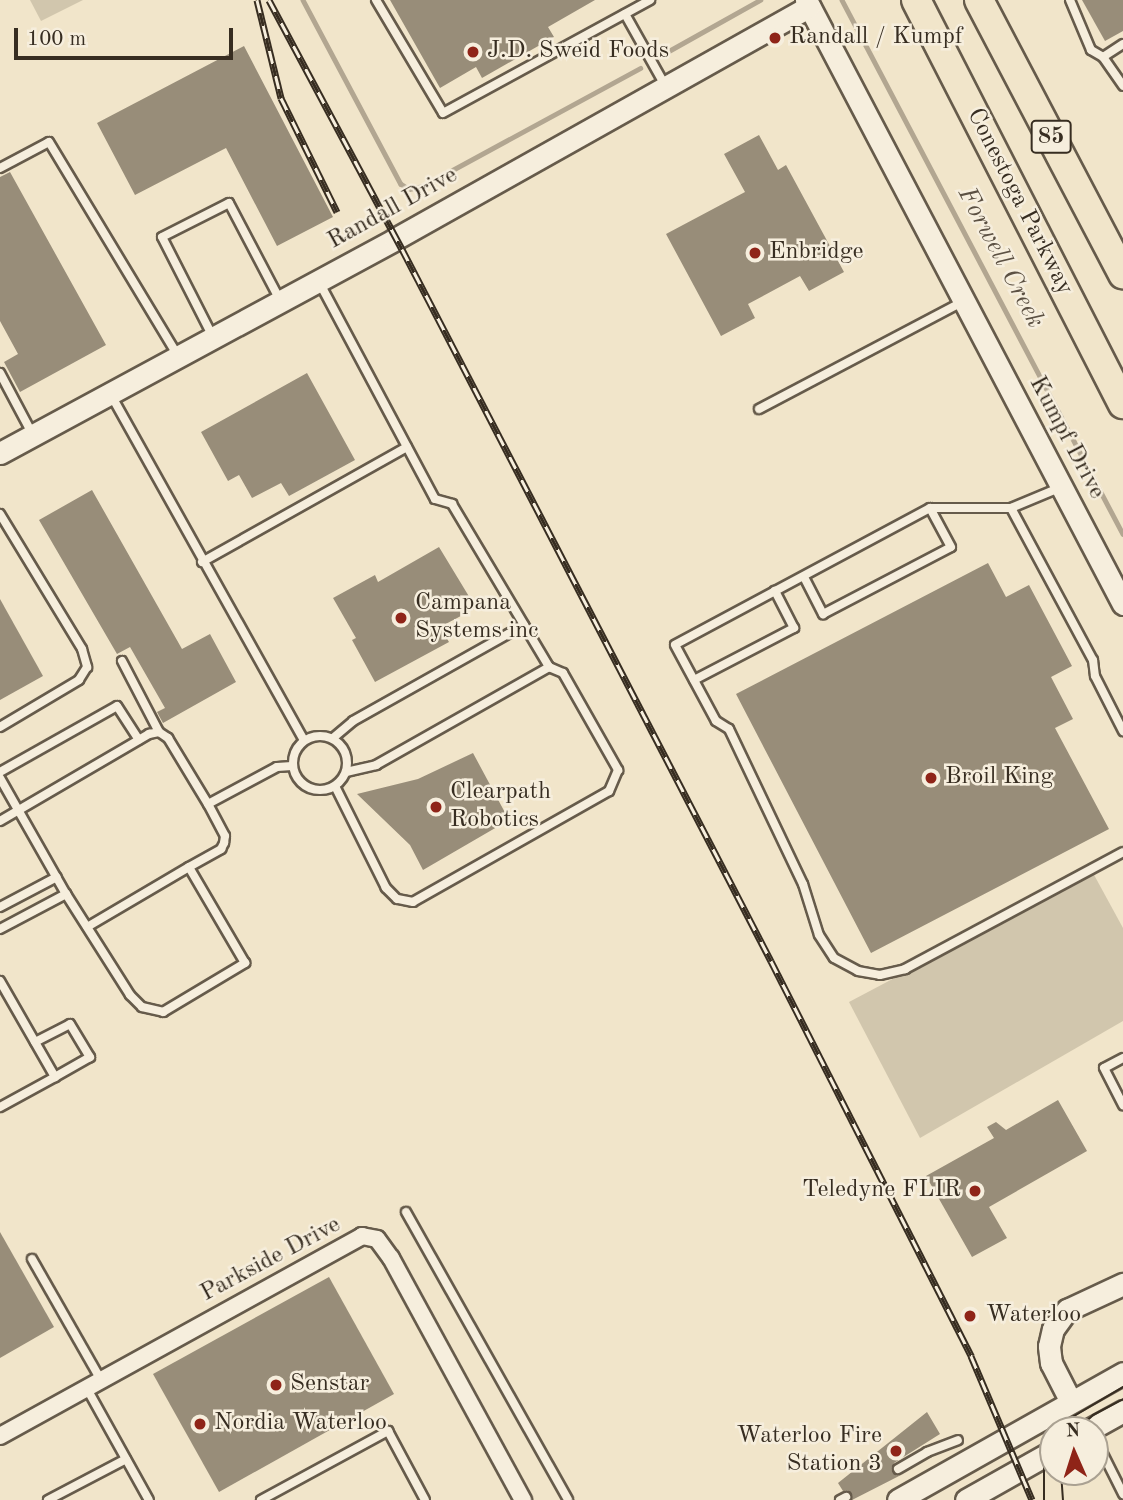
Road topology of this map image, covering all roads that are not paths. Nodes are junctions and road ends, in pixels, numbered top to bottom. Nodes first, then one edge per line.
1 (376, 0) edge
2 (650, 0) edge
3 (916, 0) edge
4 (979, 0) edge
5 (1070, 0) edge
6 (807, 4) edge
7 (625, 14) junction
8 (1123, 44) edge
9 (1103, 57) junction
10 (1123, 86) edge
11 (666, 88) junction
12 (0, 167) edge
13 (1123, 274) edge
14 (317, 280) junction
15 (280, 300) junction
16 (964, 301) junction
17 (213, 337) junction
18 (178, 356) junction
19 (0, 373) edge
20 (110, 393) junction
21 (1123, 404) edge
22 (759, 409) dead end
23 (33, 435) junction
24 (407, 447) junction
25 (0, 453) edge
26 (1062, 487) junction
27 (930, 508) junction
28 (1011, 508) junction
29 (0, 514) edge
30 (202, 562) junction
31 (804, 577) junction
32 (775, 591) junction
33 (1123, 604) edge
34 (524, 625) junction
35 (121, 661) dead end
36 (549, 667) junction
37 (694, 680) junction
38 (0, 727) edge
39 (1123, 731) edge
40 (159, 732) junction
41 (333, 738) junction
42 (139, 740) junction
43 (304, 740) junction
44 (292, 766) junction
45 (346, 772) junction
46 (0, 778) edge
47 (335, 786) junction
48 (208, 804) junction
49 (19, 811) junction
50 (0, 821) edge
51 (1123, 852) edge
52 (189, 867) junction
53 (57, 877) junction
54 (66, 894) junction
55 (0, 907) edge
56 (87, 927) junction
57 (0, 929) edge
58 (0, 981) edge
59 (36, 1042) junction
60 (1123, 1058) edge
61 (55, 1077) junction
62 (1123, 1105) edge
63 (0, 1107) edge
64 (406, 1212) dead end
65 (32, 1259) dead end
66 (1123, 1284) edge
67 (1123, 1373) edge
68 (94, 1383) junction
69 (1070, 1402) junction
70 (0, 1436) edge
71 (958, 1440) dead end
72 (126, 1459) junction
73 (1039, 1459) edge
74 (969, 1460) junction
75 (1109, 1466) edge
76 (898, 1469) dead end
77 (986, 1489) junction
78 (1123, 1494) edge
79 (48, 1500) edge
80 (149, 1500) edge
81 (261, 1500) edge
82 (425, 1500) edge
83 (523, 1500) edge
84 (568, 1500) edge
85 (898, 1500) edge
86 (966, 1500) edge

1 - 7 lane
2 - 7 lane
3 - 21 highway, Conestoga Parkway / 85
4 - 13 highway, 85
5 - 9 lane
6 - 11 street, Randall Drive
6 - 16 street, Kumpf Drive
7 - 11 lane
8 - 9 lane
9 - 10 lane
11 - 14 street, Randall Drive
12 - 18 lane
14 - 15 street, Randall Drive
14 - 24 lane
15 - 17 street, Randall Drive
15 - 17 lane
16 - 22 lane
16 - 26 street, Kumpf Drive
17 - 18 street, Randall Drive
18 - 20 street, Randall Drive
19 - 23 lane
20 - 23 street, Randall Drive
20 - 30 lane
23 - 25 street, Randall Drive
24 - 30 lane
24 - 34 lane
26 - 28 lane
26 - 33 street, Kumpf Drive
27 - 28 lane
27 - 31 lane
27 - 31 lane
28 - 39 lane
29 - 38 lane
30 - 43 lane
31 - 32 lane
32 - 37 lane
32 - 37 lane
34 - 36 lane
34 - 41 lane
35 - 40 lane
36 - 45 lane
36 - 47 lane
37 - 51 lane
40 - 42 lane
40 - 48 lane
41 - 43 lane
41 - 45 lane
42 - 46 lane
42 - 49 lane
43 - 44 lane
44 - 47 lane
44 - 48 lane
45 - 47 lane
46 - 49 lane
48 - 52 lane
49 - 50 lane
49 - 53 lane
52 - 56 lane
52 - 56 lane
53 - 54 lane
53 - 55 lane
54 - 56 lane
54 - 57 lane
58 - 59 lane
59 - 61 lane
59 - 61 lane
60 - 62 lane
61 - 63 lane
64 - 84 lane
65 - 68 lane
66 - 69 street
67 - 69 street
68 - 70 street, Parkside Drive
68 - 72 lane
68 - 83 street, Parkside Drive
69 - 74 street
71 - 76 lane
72 - 79 lane
72 - 80 lane
73 - 77 street
74 - 77 street
74 - 85 street
75 - 78 lane
77 - 86 street
81 - 82 lane

